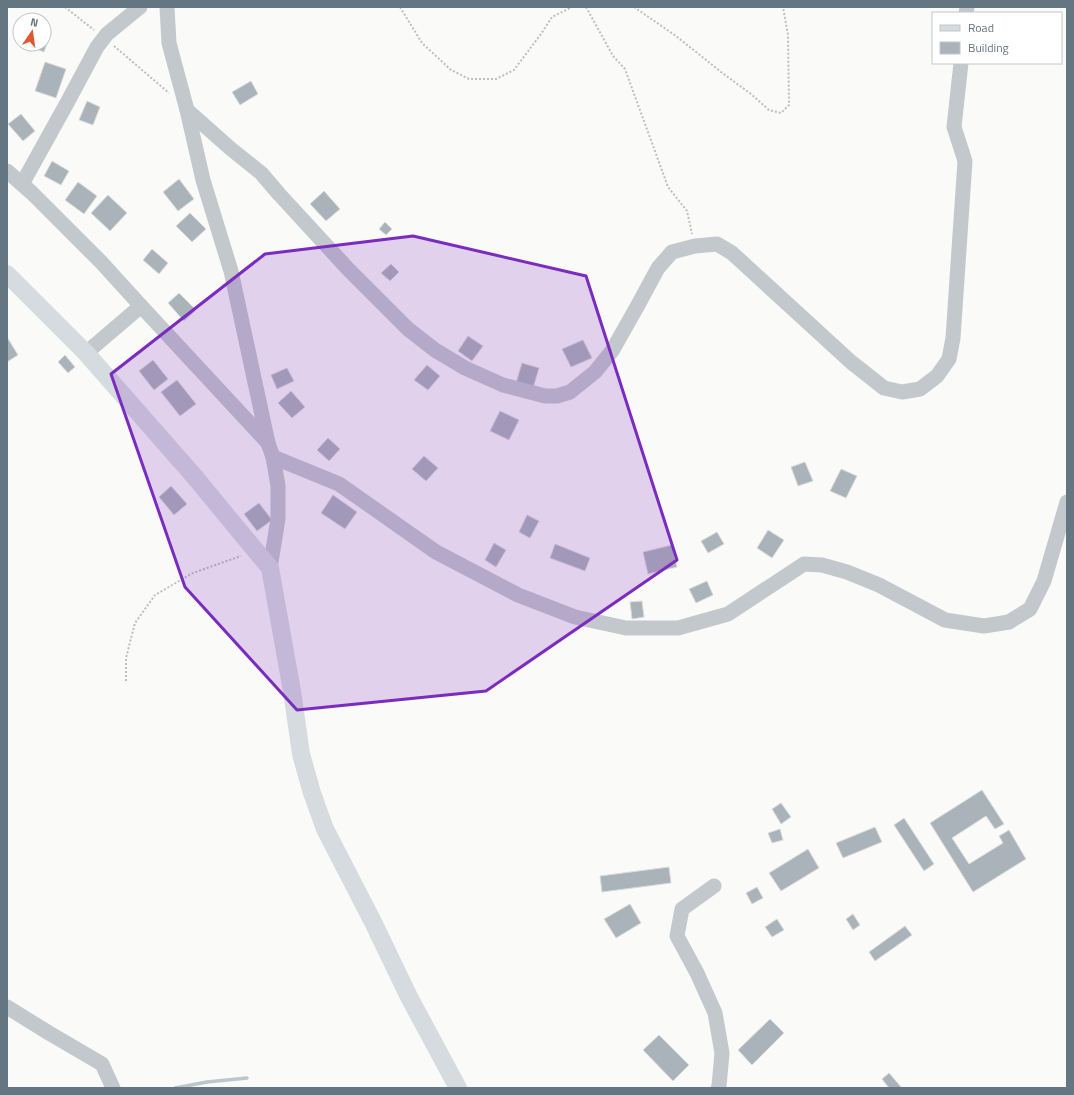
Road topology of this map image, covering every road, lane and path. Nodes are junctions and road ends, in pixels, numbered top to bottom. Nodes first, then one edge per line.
1 (65, 7) edge
2 (140, 7) edge
3 (167, 7) edge
4 (400, 7) edge
5 (572, 7) edge
6 (586, 7) edge
7 (634, 7) edge
8 (783, 7) edge
9 (98, 33) dead end
10 (110, 43) dead end
11 (961, 64) edge
12 (170, 94) dead end
13 (187, 110) junction
14 (7, 171) edge
15 (22, 184) junction
16 (696, 246) junction
17 (7, 274) edge
18 (141, 306) junction
19 (86, 353) junction
20 (271, 450) junction
21 (1067, 502) edge
22 (255, 551) junction
23 (270, 568) junction
24 (126, 681) dead end
25 (714, 886) dead end
26 (7, 1007) edge
27 (113, 1088) edge
28 (458, 1088) edge
29 (718, 1088) edge

1 - 9 path
2 - 15 street
3 - 13 street
4 - 5 path
6 - 16 path
7 - 8 path
10 - 12 path
11 - 16 street
13 - 16 street
13 - 20 street
14 - 15 street
15 - 18 street
17 - 19 main road
18 - 19 street
18 - 20 street
19 - 22 main road
20 - 21 street
20 - 23 street
22 - 23 main road
22 - 24 path
23 - 28 main road
25 - 29 street
26 - 27 street

